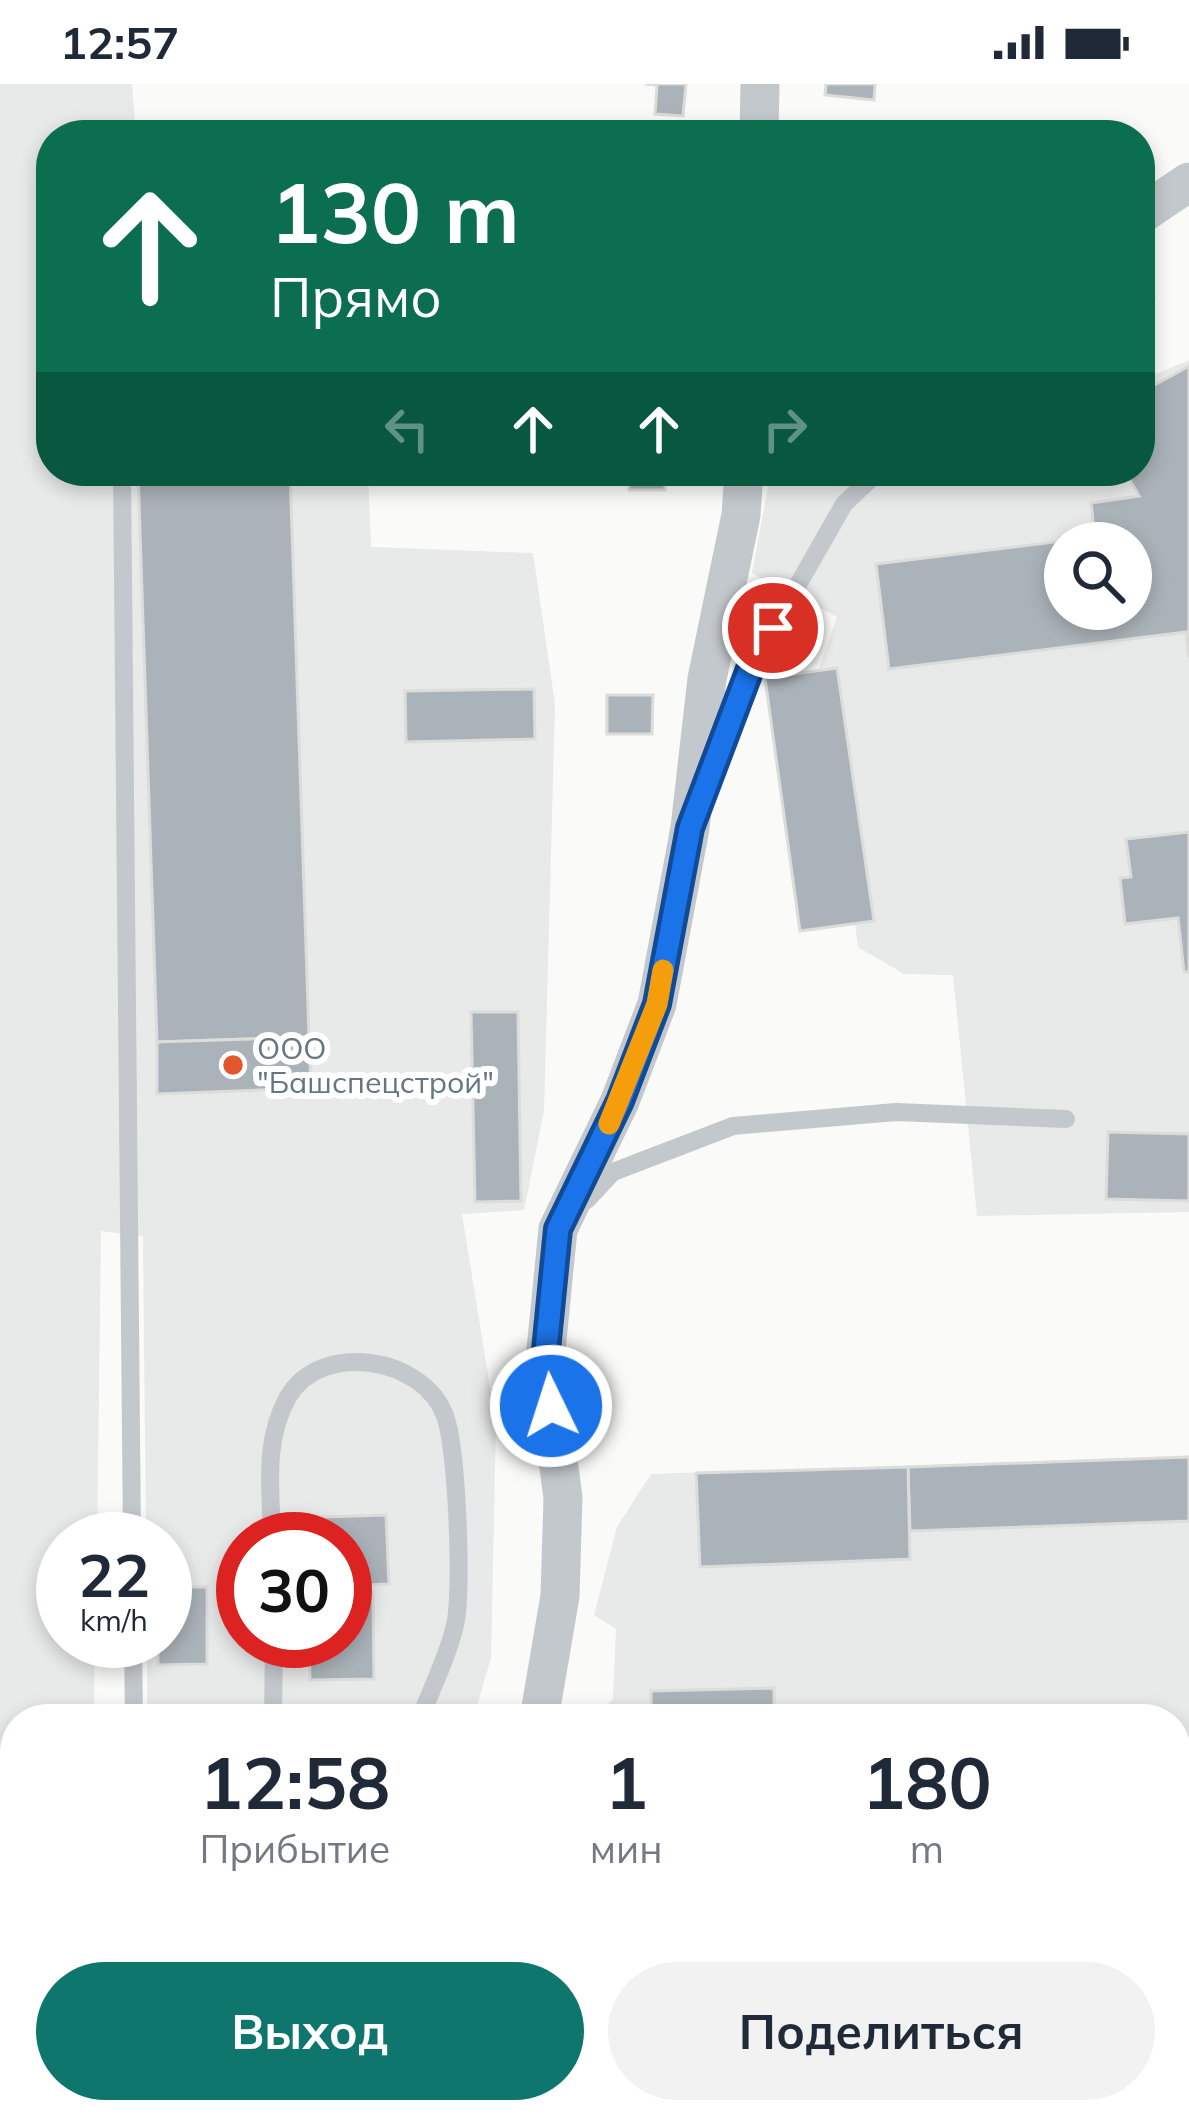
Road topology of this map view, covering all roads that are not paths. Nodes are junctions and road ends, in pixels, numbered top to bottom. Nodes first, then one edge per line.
1 (760, 84) edge
2 (759, 120) edge
3 (1189, 182) edge
4 (1155, 205) edge
5 (122, 486) edge
6 (743, 486) edge
7 (863, 486) edge
8 (690, 828) junction
9 (1066, 1119) dead end
10 (558, 1229) junction
11 (132, 1512) edge
12 (271, 1512) edge
13 (134, 1668) edge
14 (274, 1668) edge
15 (134, 1704) edge
16 (273, 1704) edge
17 (426, 1704) edge
18 (542, 1704) edge

1 - 2 street
3 - 4 street
5 - 11 lane
6 - 8 street
7 - 8 lane
8 - 10 street
9 - 10 lane
10 - 18 street
12 - 17 lane
13 - 15 lane
14 - 16 lane

